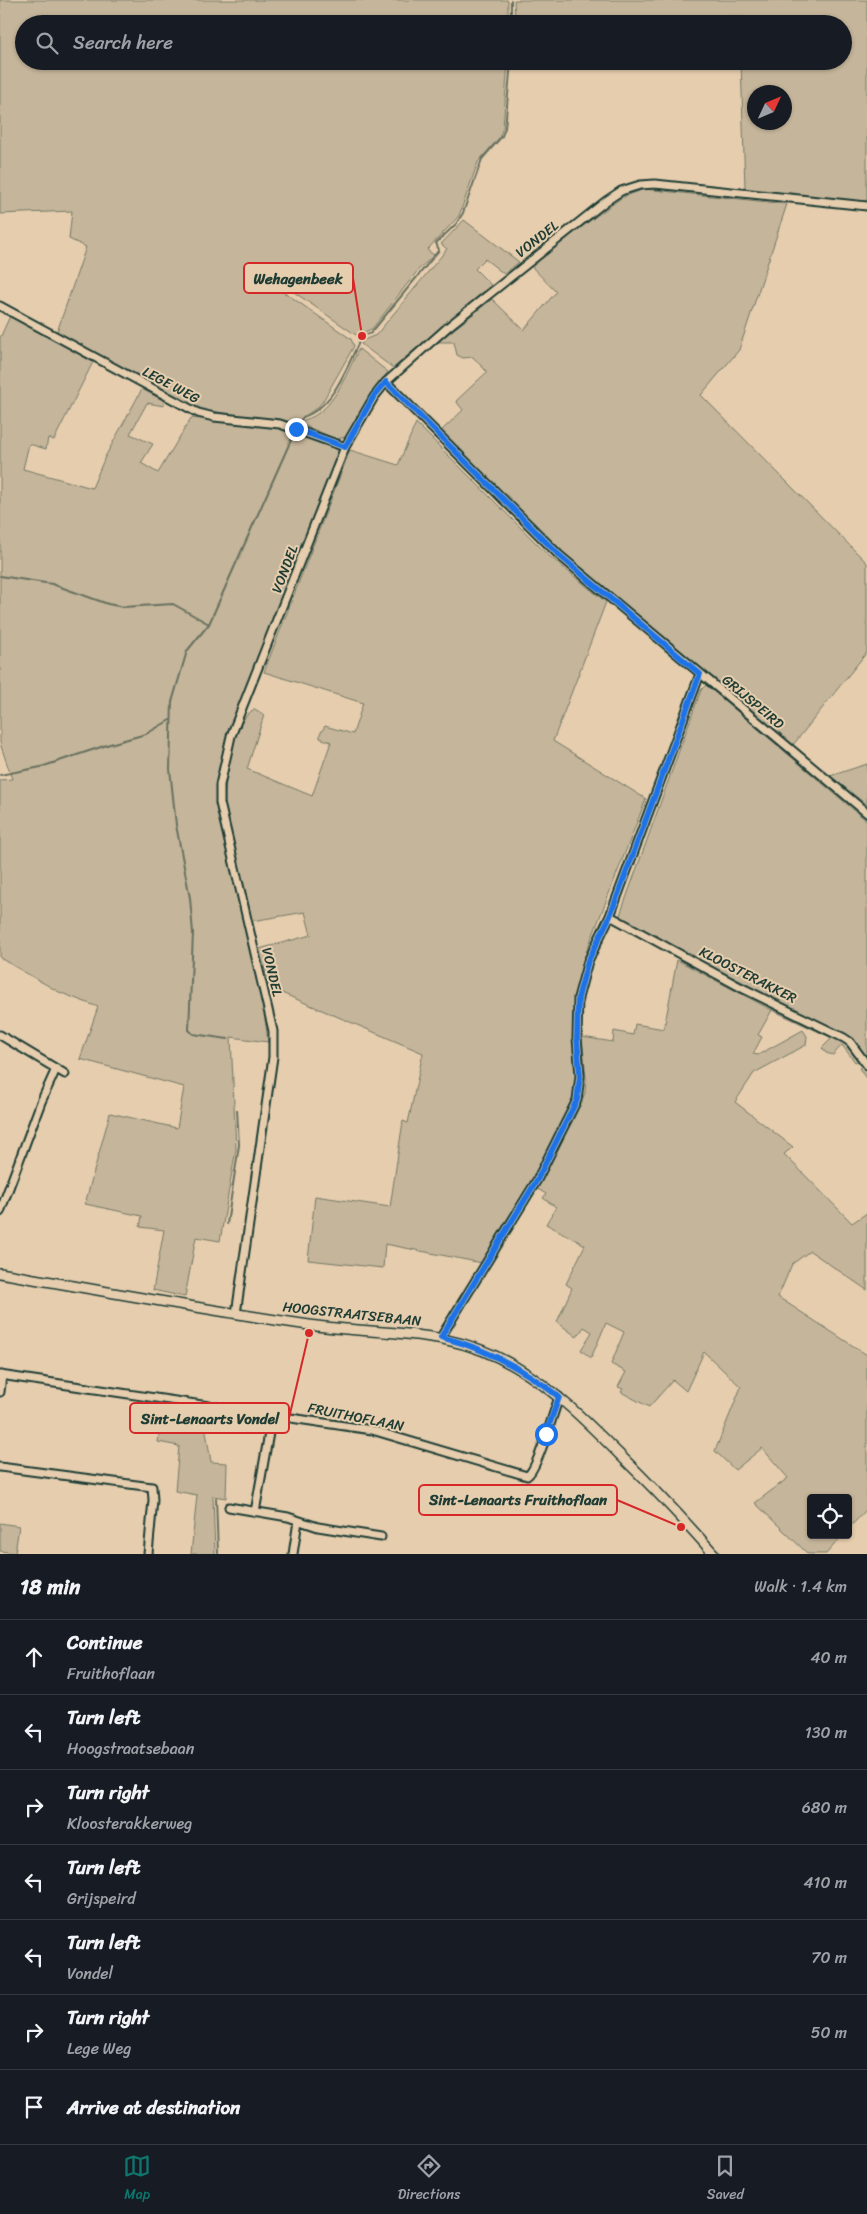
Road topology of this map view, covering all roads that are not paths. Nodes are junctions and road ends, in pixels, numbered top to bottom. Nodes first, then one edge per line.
1 (867, 206) edge
2 (0, 306) edge
3 (386, 382) junction
4 (345, 447) junction
5 (700, 674) junction
6 (867, 813) edge
7 (610, 916) junction
8 (0, 1035) edge
9 (867, 1065) edge
10 (56, 1069) junction
11 (65, 1074) dead end
12 (0, 1212) edge
13 (0, 1273) edge
14 (236, 1314) junction
15 (441, 1337) junction
16 (1, 1375) edge
17 (0, 1392) edge
18 (559, 1397) junction
19 (272, 1416) junction
20 (0, 1467) edge
21 (229, 1507) dead end
22 (255, 1512) junction
23 (298, 1521) junction
24 (381, 1537) dead end
25 (148, 1554) edge
26 (293, 1554) edge
27 (714, 1554) edge

1 - 3 street, VONDEL
2 - 4 street, LEGE WEG
3 - 4 street, VONDEL
3 - 5 street, GRIJSPEIRD
4 - 14 street, VONDEL
5 - 6 street, GRIJSPEIRD
5 - 7 street
7 - 9 street, KLOOSTERAKKER
7 - 15 street
8 - 10 street
10 - 11 street
10 - 12 street
13 - 14 main road, HOOGSTRAATSEBAAN
14 - 15 main road, HOOGSTRAATSEBAAN
15 - 18 main road, HOOGSTRAATSEBAAN
16 - 17 street, FRUITHOFLAAN
16 - 19 street, FRUITHOFLAAN
18 - 19 street, FRUITHOFLAAN
18 - 27 main road, HOOGSTRAATSEBAAN
19 - 22 street
20 - 25 street
21 - 22 street
22 - 23 street
23 - 24 street
23 - 26 street

